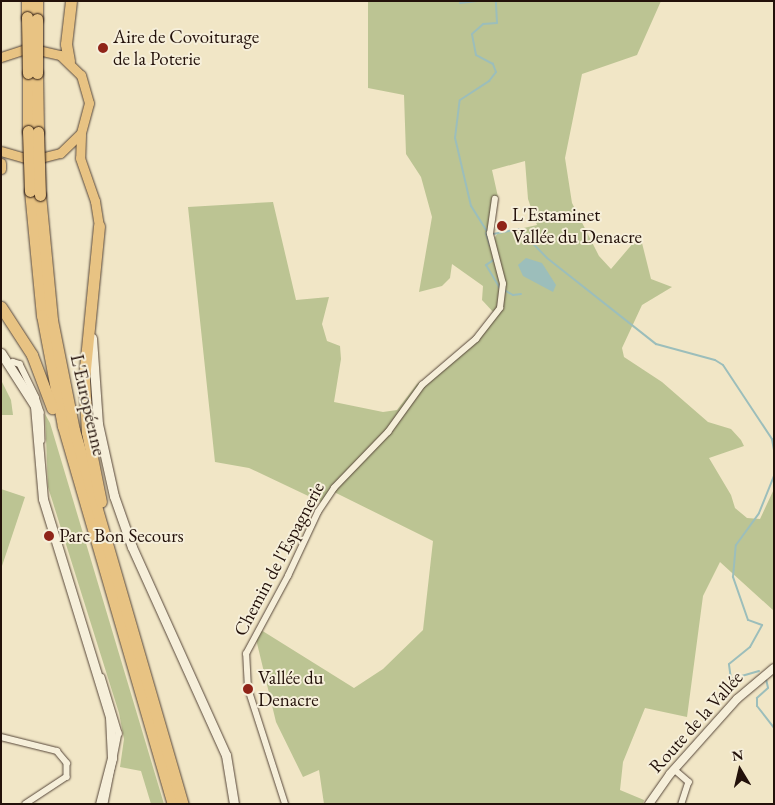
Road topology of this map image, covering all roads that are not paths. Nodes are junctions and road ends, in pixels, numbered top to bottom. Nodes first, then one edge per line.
1 (27, 1) edge
2 (36, 1) edge
3 (71, 1) edge
4 (32, 18) junction
5 (1, 58) edge
6 (69, 61) junction
7 (82, 133) junction
8 (1, 151) edge
9 (1, 163) edge
10 (1, 170) edge
11 (35, 193) junction
12 (495, 199) dead end
13 (99, 226) junction
14 (1, 307) edge
15 (1, 354) edge
16 (8, 367) junction
17 (68, 445) junction
18 (65, 567) junction
19 (78, 610) junction
20 (134, 639) junction
21 (774, 668) edge
22 (1, 737) edge
23 (674, 769) junction
24 (26, 804) edge
25 (100, 804) edge
26 (105, 804) edge
27 (173, 804) edge
28 (183, 804) edge
29 (234, 804) edge
30 (285, 804) edge
31 (649, 804) edge
32 (682, 804) edge

1 - 4 highway, L'Européenne
2 - 4 highway, L'Européenne
3 - 6 highway
4 - 11 highway, L'Européenne, bridge
5 - 6 main road
6 - 7 main road
7 - 8 main road
7 - 13 main road
9 - 10 main road
11 - 17 highway, L'Européenne
11 - 20 highway, L'Européenne
12 - 30 street, Chemin de l'Espagnerie
13 - 20 highway
13 - 29 main road
14 - 17 highway
15 - 16 main road
16 - 18 main road
16 - 18 street
17 - 27 highway, L'Européenne
18 - 19 main road
19 - 25 main road
19 - 26 street
20 - 28 highway, L'Européenne
21 - 23 street, Route de la Vallée
22 - 24 street
23 - 31 street, Route de la Vallée
23 - 32 street

